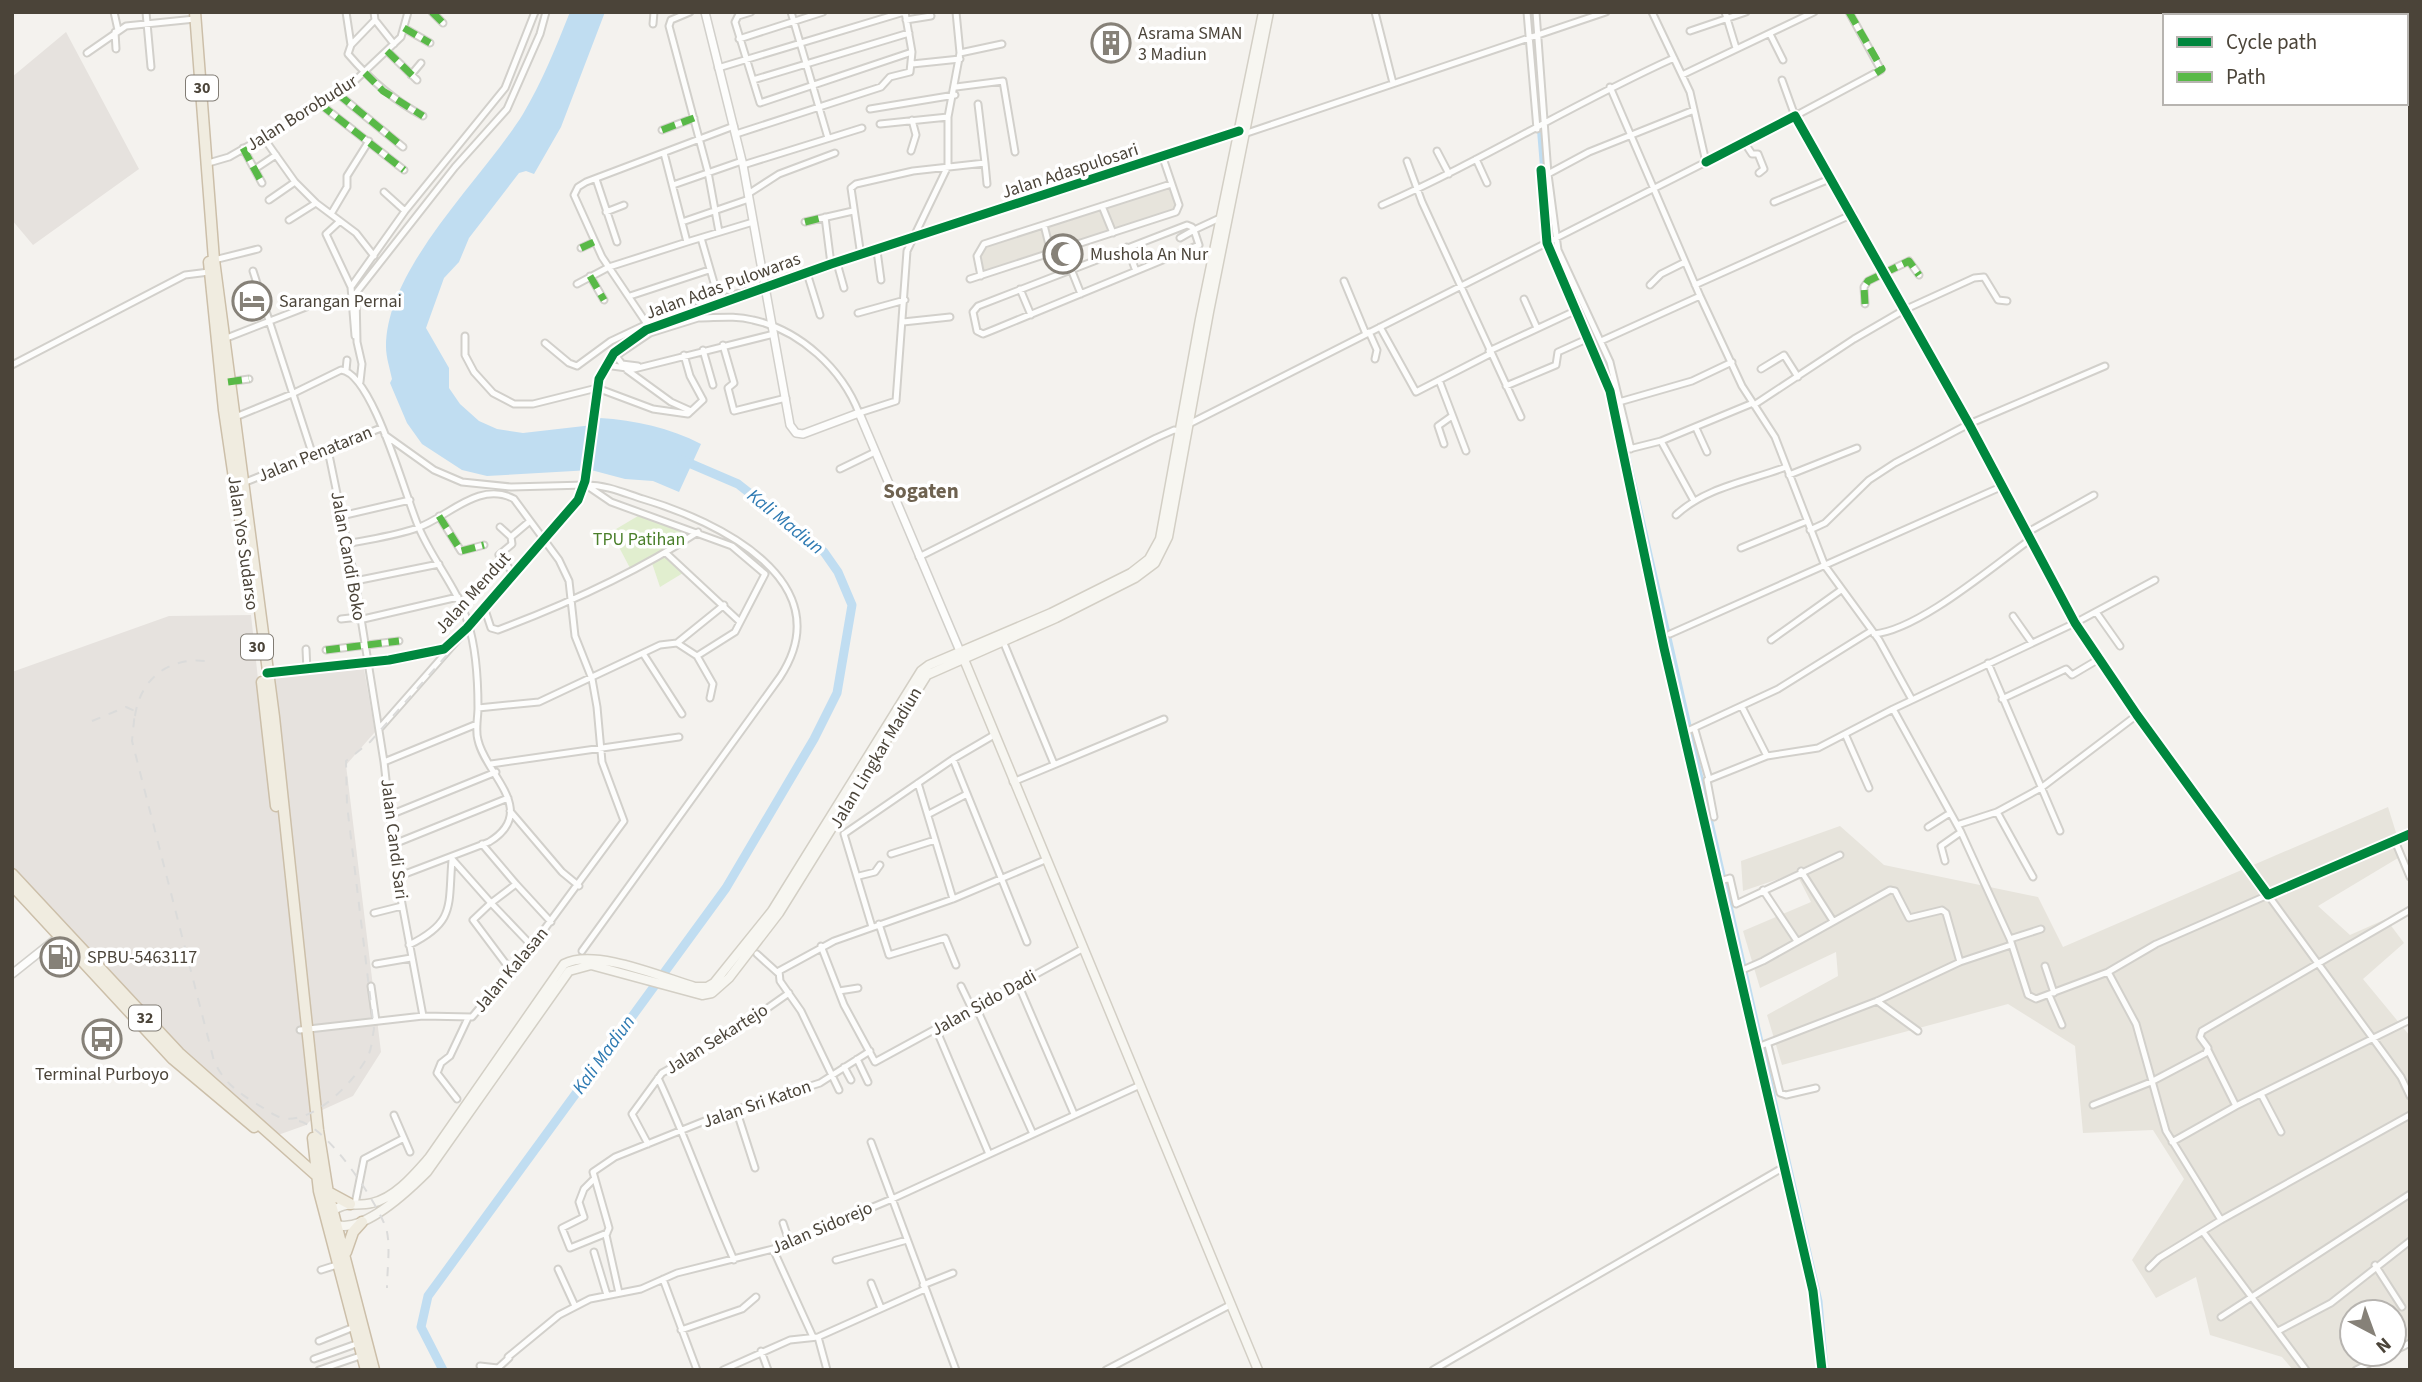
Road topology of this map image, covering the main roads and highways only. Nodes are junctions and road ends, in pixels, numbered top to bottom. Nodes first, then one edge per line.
1 (1263, 12) edge
2 (1269, 12) edge
3 (195, 16) edge
4 (1242, 133) junction
5 (205, 164) junction
6 (215, 285) junction
7 (1200, 338) junction
8 (247, 550) junction
9 (962, 654) junction
10 (819, 846) junction
11 (12, 874) edge
12 (12, 885) edge
13 (62, 934) junction
14 (303, 1029) junction
15 (315, 1129) junction
16 (449, 1135) junction
17 (314, 1150) junction
18 (288, 1152) junction
19 (299, 1158) junction
20 (317, 1176) junction
21 (323, 1192) junction
22 (352, 1204) junction
23 (330, 1215) junction
24 (362, 1222) junction
25 (337, 1226) junction
26 (343, 1262) junction
27 (366, 1355) junction
28 (365, 1369) edge
29 (374, 1370) edge
30 (1258, 1370) edge

1 - 4 main road, Jalan Lingkar Madiun
2 - 4 main road, Jalan Lingkar Madiun
3 - 5 highway, Jalan Yos Sudarso / 30
4 - 7 main road, Jalan Lingkar Madiun
4 - 7 main road, Jalan Lingkar Madiun
5 - 6 highway, Jalan Yos Sudarso / 30
5 - 6 highway, Jalan Yos Sudarso / 30
6 - 8 highway, Jalan Yos Sudarso / 30
6 - 8 highway, Jalan Yos Sudarso / 30
7 - 9 main road, Jalan Lingkar Madiun
7 - 9 main road, Jalan Lingkar Madiun
8 - 14 highway, Jalan Yos Sudarso / 30
8 - 14 highway, Jalan Yos Sudarso / 30
9 - 10 main road, Jalan Lingkar Madiun
9 - 10 main road, Jalan Lingkar Madiun
9 - 30 main road
10 - 16 main road, Jalan Lingkar Madiun
11 - 13 highway, 32
12 - 13 highway, 32
13 - 18 highway, 32
14 - 15 highway, Jalan Yos Sudarso / 30
15 - 17 highway, 30
15 - 18 highway
15 - 21 highway, 30
16 - 22 main road, Jalan Lingkar Madiun
16 - 24 main road, Jalan Lingkar Madiun
17 - 19 highway
17 - 20 highway, 30
18 - 19 highway
18 - 21 highway, 32
19 - 20 highway, 32
20 - 21 highway, 32
21 - 22 highway
21 - 23 highway, 32
22 - 23 main road, Jalan Lingkar Madiun
23 - 25 highway, 32
23 - 26 highway, 32
24 - 25 main road, Jalan Lingkar Madiun
24 - 26 highway
25 - 26 highway, 32
26 - 27 highway, 32
26 - 27 highway, 32
27 - 28 highway, 32
27 - 29 highway, 32

